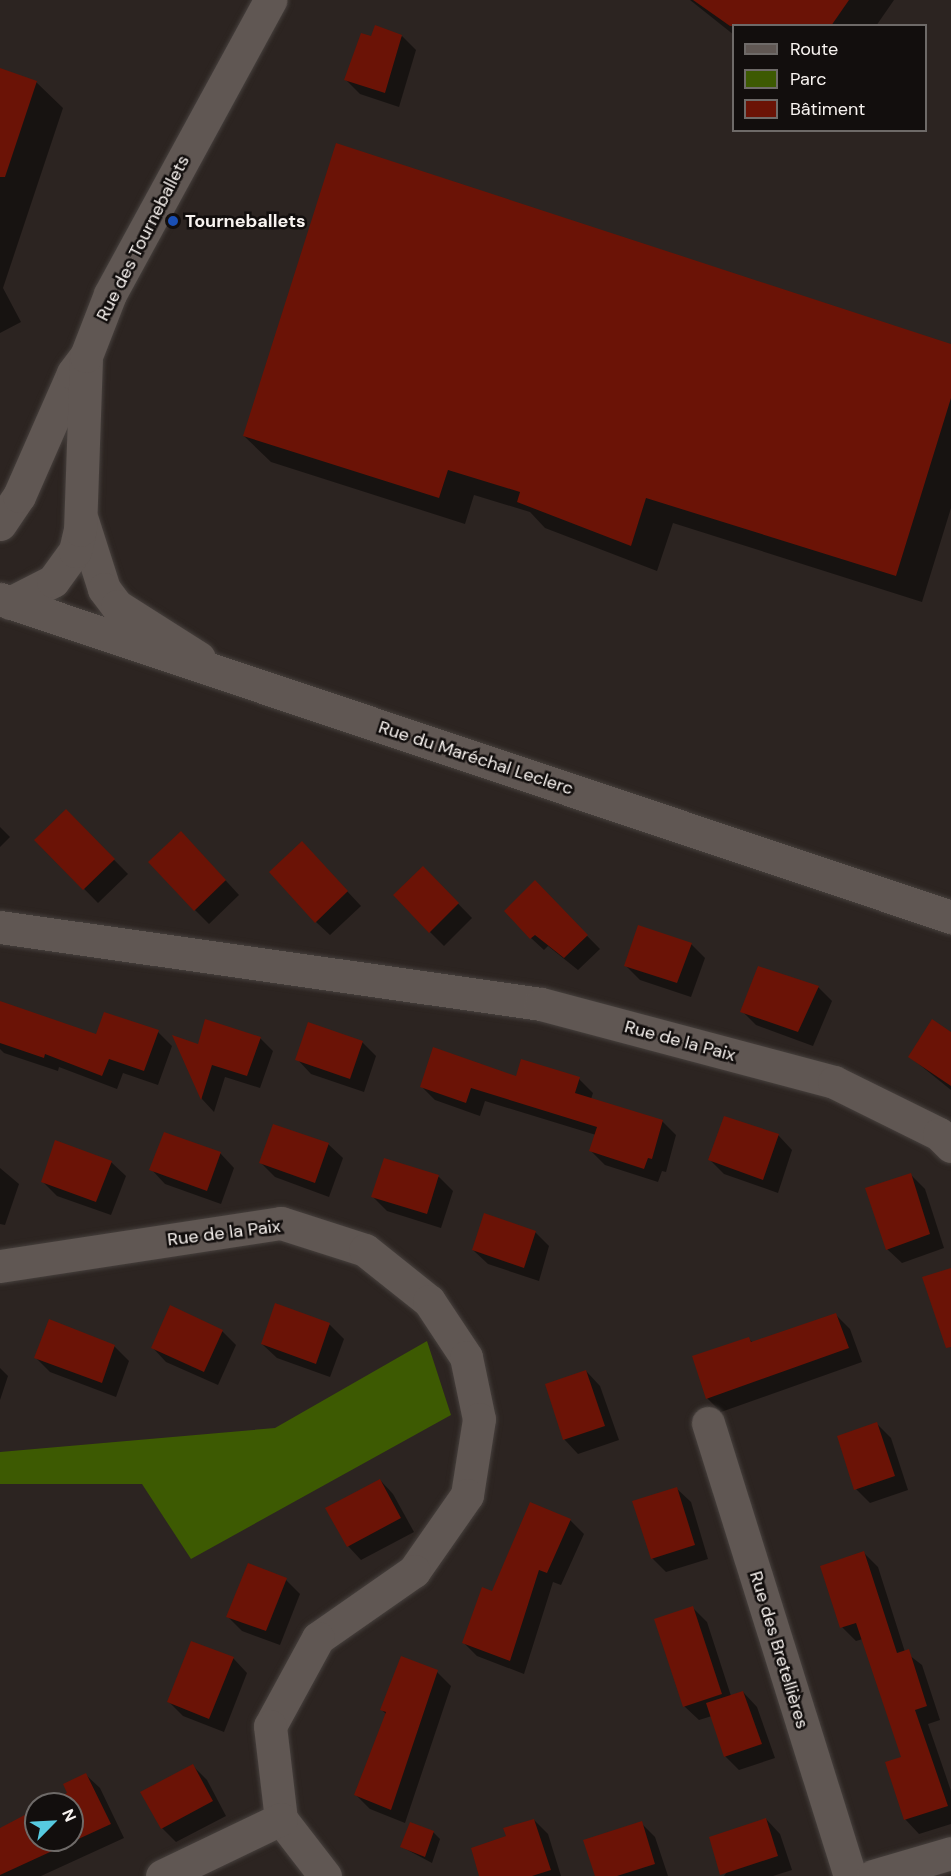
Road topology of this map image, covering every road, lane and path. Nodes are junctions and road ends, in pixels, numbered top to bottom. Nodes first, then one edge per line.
1 (269, 0) edge
2 (86, 356) junction
3 (80, 515) junction
4 (0, 524) edge
5 (5, 601) edge
6 (218, 672) junction
7 (951, 917) edge
8 (0, 927) edge
9 (951, 1146) edge
10 (0, 1266) edge
11 (708, 1423) dead end
12 (281, 1819) junction
13 (951, 1853) edge
14 (162, 1876) edge
15 (325, 1876) edge
16 (850, 1876) edge
17 (873, 1876) edge

1 - 2 street, Rue des Tourneballets
2 - 3 street, Rue des Tourneballets
2 - 4 street
3 - 5 street, Rue des Tourneballets
3 - 6 street
5 - 6 street, Rue du Maréchal Leclerc
6 - 7 street, Rue du Maréchal Leclerc
8 - 9 street, Rue de la Paix
10 - 12 street, Rue de la Paix
11 - 16 street, Rue des Bretellières
12 - 14 street
12 - 15 street
13 - 17 street

